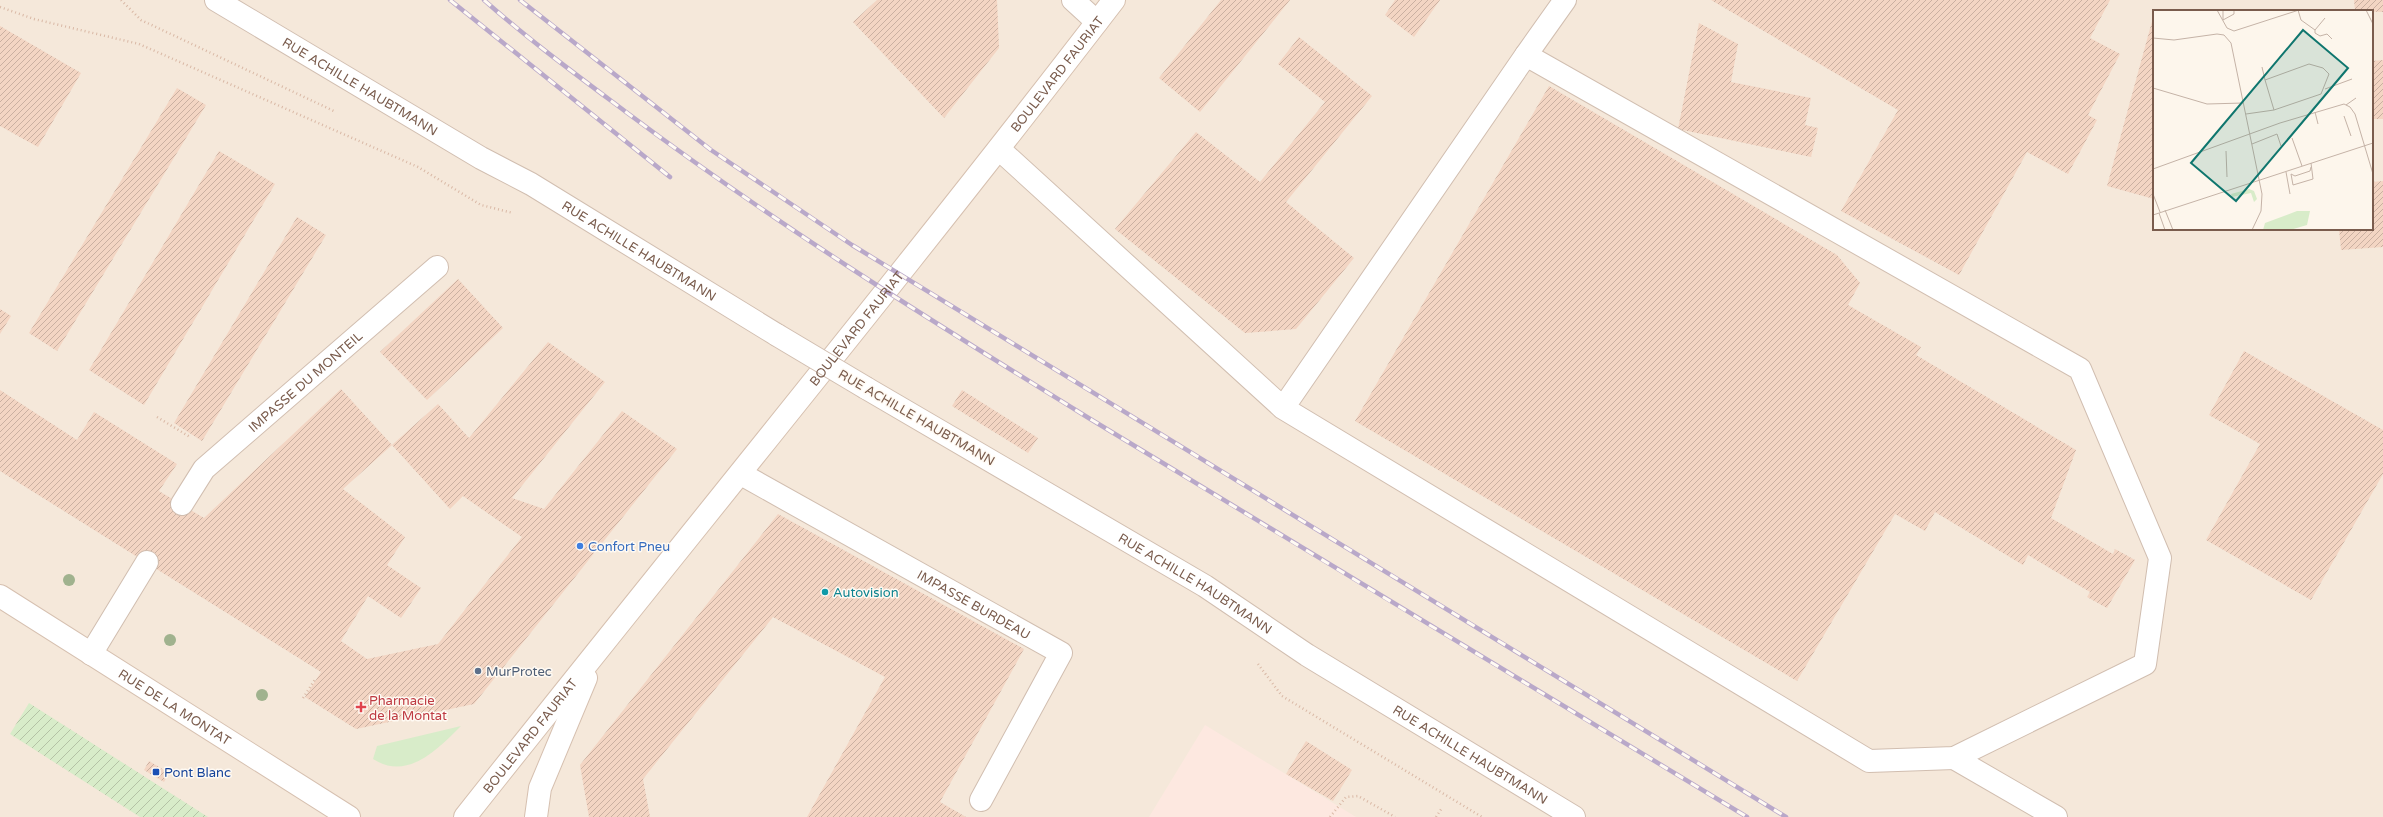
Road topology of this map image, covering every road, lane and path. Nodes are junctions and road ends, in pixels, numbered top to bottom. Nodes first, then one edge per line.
1 (216, 0) edge
2 (1073, 0) edge
3 (1114, 0) edge
4 (1566, 0) edge
5 (0, 7) edge
6 (1097, 22) junction
7 (1526, 55) junction
8 (999, 149) junction
9 (514, 214) dead end
10 (437, 267) dead end
11 (1283, 408) junction
12 (157, 417) dead end
13 (183, 433) dead end
14 (741, 474) junction
15 (182, 504) dead end
16 (147, 562) dead end
17 (0, 596) edge
18 (91, 654) junction
19 (596, 654) junction
20 (316, 678) dead end
21 (303, 698) dead end
22 (1954, 758) junction
23 (981, 800) dead end
24 (1442, 808) dead end
25 (349, 817) edge
26 (465, 817) edge
27 (536, 817) edge
28 (1330, 817) edge
29 (1396, 817) edge
30 (1436, 817) edge
31 (1574, 817) edge
32 (2056, 817) edge

1 - 31 main road, RUE ACHILLE HAUBTMANN, bridge
2 - 6 main road
3 - 6 main road, BOULEVARD FAURIAT
4 - 7 main road
5 - 9 path
6 - 8 main road, BOULEVARD FAURIAT
7 - 11 main road
7 - 22 main road
8 - 11 main road
8 - 14 main road, BOULEVARD FAURIAT
10 - 15 main road, IMPASSE DU MONTEIL
11 - 22 main road
12 - 13 path
14 - 19 main road, BOULEVARD FAURIAT
14 - 23 main road, IMPASSE BURDEAU
16 - 18 main road
17 - 18 main road, RUE DE LA MONTAT
18 - 25 main road, RUE DE LA MONTAT
19 - 26 main road, BOULEVARD FAURIAT
19 - 27 main road, BOULEVARD FAURIAT
20 - 21 path
22 - 32 main road
24 - 30 path
28 - 29 path

